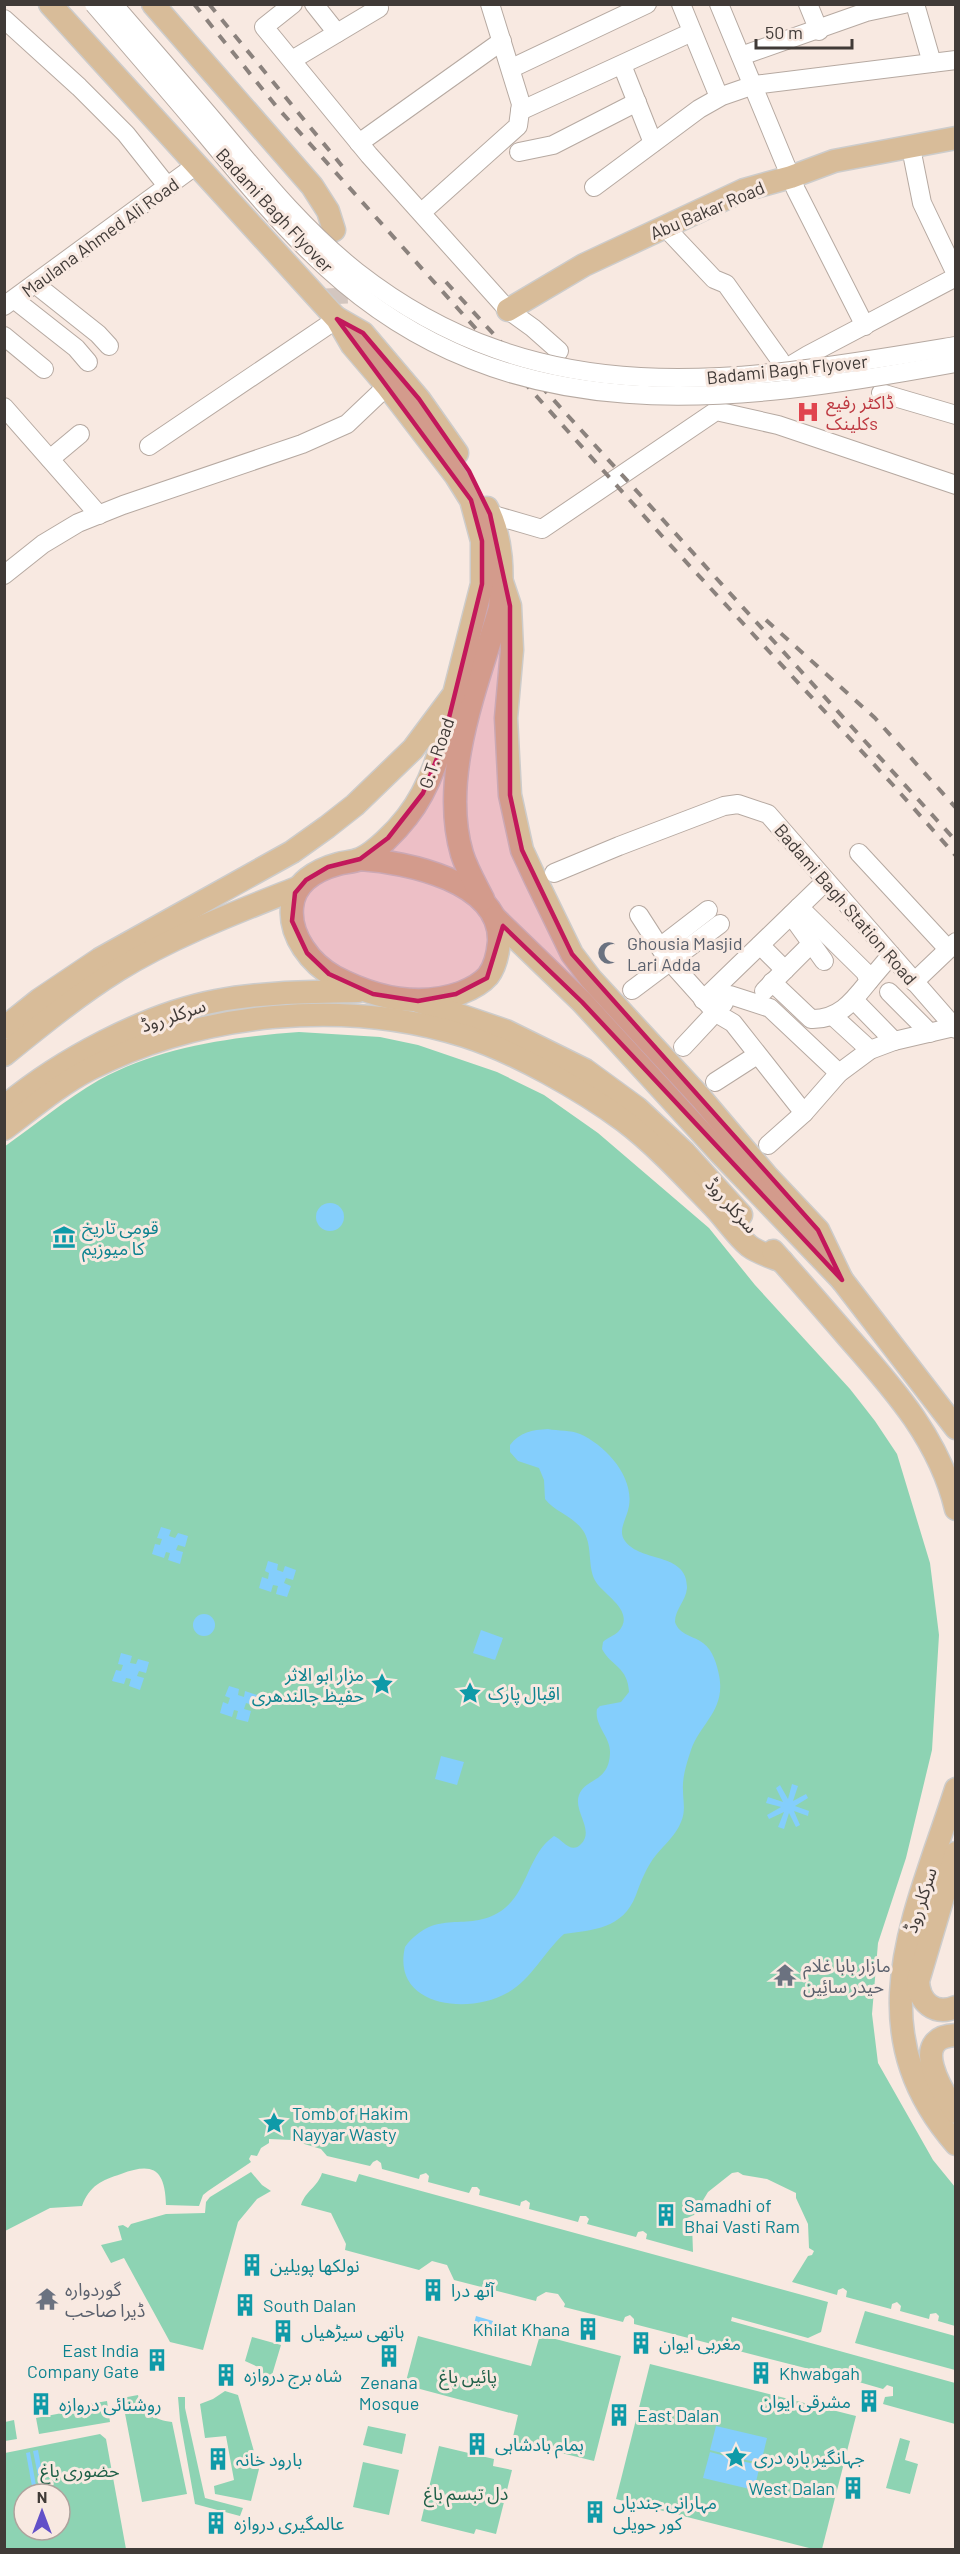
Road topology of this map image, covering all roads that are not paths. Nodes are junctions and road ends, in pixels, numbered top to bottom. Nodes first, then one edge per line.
1 (50, 4) edge
2 (94, 4) edge
3 (113, 4) edge
4 (153, 4) edge
5 (293, 4) edge
6 (314, 4) edge
7 (490, 4) edge
8 (647, 4) edge
9 (681, 4) edge
10 (719, 4) edge
11 (808, 4) edge
12 (904, 4) edge
13 (915, 4) edge
14 (379, 8) dead end
15 (4, 19) edge
16 (819, 30) junction
17 (692, 32) junction
18 (337, 33) junction
19 (502, 41) junction
20 (741, 56) junction
21 (292, 60) junction
22 (956, 60) edge
23 (932, 63) junction
24 (622, 65) junction
25 (512, 68) junction
26 (754, 85) junction
27 (719, 97) junction
28 (637, 102) junction
29 (520, 111) junction
30 (956, 138) edge
31 (360, 143) junction
32 (653, 143) junction
33 (911, 148) junction
34 (519, 152) dead end
35 (195, 166) junction
36 (791, 177) junction
37 (168, 187) junction
38 (594, 187) dead end
39 (422, 212) junction
40 (664, 226) junction
41 (334, 230) tunnel mouth
42 (956, 276) edge
43 (35, 284) junction
44 (10, 303) edge
45 (508, 310) junction
46 (337, 311) junction
47 (864, 326) junction
48 (4, 336) edge
49 (109, 346) dead end
50 (956, 346) edge
51 (559, 351) dead end
52 (780, 360) dead end
53 (88, 362) dead end
54 (956, 363) edge
55 (44, 369) dead end
56 (387, 386) junction
57 (881, 393) dead end
58 (4, 407) edge
59 (716, 411) junction
60 (956, 415) edge
61 (80, 434) dead end
62 (149, 446) dead end
63 (50, 459) junction
64 (956, 485) edge
65 (490, 514) junction
66 (99, 515) junction
67 (4, 575) edge
68 (502, 582) junction
69 (454, 694) junction
70 (859, 854) dead end
71 (360, 859) junction
72 (554, 873) dead end
73 (825, 882) junction
74 (297, 888) junction
75 (708, 910) dead end
76 (490, 911) junction
77 (795, 911) junction
78 (639, 915) dead end
79 (720, 924) dead end
80 (811, 944) junction
81 (760, 945) junction
82 (952, 946) edge
83 (660, 947) junction
84 (891, 955) junction
85 (824, 961) dead end
86 (671, 963) junction
87 (740, 964) junction
88 (778, 976) junction
89 (869, 981) junction
90 (914, 982) junction
91 (632, 990) dead end
92 (362, 991) junction
93 (889, 992) dead end
94 (730, 995) junction
95 (418, 1000) junction
96 (703, 1000) junction
97 (854, 1000) junction
98 (759, 1004) junction
99 (716, 1013) junction
100 (834, 1017) junction
101 (4, 1028) edge
102 (955, 1028) edge
103 (930, 1033) junction
104 (894, 1041) junction
105 (683, 1047) dead end
106 (870, 1050) junction
107 (4, 1055) edge
108 (757, 1055) junction
109 (839, 1073) junction
110 (715, 1082) dead end
111 (4, 1107) edge
112 (804, 1113) junction
113 (4, 1129) edge
114 (768, 1145) dead end
115 (782, 1261) junction
116 (842, 1280) junction
117 (956, 1428) edge
118 (956, 1509) edge
119 (956, 1788) edge
120 (956, 1853) edge
121 (956, 2007) edge
122 (956, 2035) edge
123 (956, 2112) edge
124 (956, 2144) edge

1 - 35 main road
2 - 54 street, Badami Bagh Flyover, bridge
3 - 50 street, Badami Bagh Flyover, bridge
4 - 41 main road
5 - 21 street
6 - 18 street
7 - 19 street
8 - 25 street
9 - 17 street
10 - 20 street
11 - 16 street
12 - 16 street
13 - 23 street
14 - 18 street
15 - 37 street
16 - 20 street
17 - 24 street
17 - 27 street
18 - 21 street
19 - 25 street
19 - 31 street
20 - 26 street
21 - 31 street
22 - 23 street
23 - 26 street
24 - 28 street
24 - 29 street
25 - 29 street
26 - 27 street
26 - 36 street
27 - 32 street
28 - 32 street
28 - 34 street
29 - 39 street
30 - 33 main road, Abu Bakar Road
31 - 39 street
32 - 38 street
33 - 36 main road, Abu Bakar Road
33 - 42 street
35 - 37 street, Maulana Ahmed Ali Road
35 - 46 main road
36 - 40 main road, Abu Bakar Road
36 - 47 street
37 - 43 street, Maulana Ahmed Ali Road
39 - 45 street
40 - 45 main road, Abu Bakar Road
40 - 52 street
42 - 47 street
43 - 44 street, Maulana Ahmed Ali Road
43 - 49 street
44 - 53 street
45 - 51 street
46 - 56 main road, G.T. Road
46 - 62 street
46 - 65 main road
47 - 59 street
48 - 55 street
56 - 66 street
56 - 69 main road, G.T. Road
57 - 60 street
58 - 63 street
59 - 64 street
59 - 65 street
61 - 63 street
63 - 66 street
65 - 68 main road
66 - 67 street
68 - 76 main road
68 - 116 main road
69 - 71 main road, G.T. Road
69 - 101 main road
70 - 82 street
71 - 74 main road
71 - 76 main road
72 - 73 street, Badami Bagh Station Road
73 - 77 street
73 - 84 street, Badami Bagh Station Road
74 - 92 main road
74 - 107 main road
75 - 83 street
76 - 95 main road
76 - 116 main road, سرکلر روڈ
77 - 80 street
77 - 81 street
77 - 89 street
78 - 83 street
79 - 86 street
80 - 85 street
80 - 88 street
81 - 87 street
81 - 88 street
82 - 90 street
83 - 86 street
84 - 89 street
84 - 90 street, Badami Bagh Station Road
86 - 91 street
86 - 96 street
87 - 94 street
87 - 96 street
88 - 98 street
88 - 100 street
89 - 97 street
90 - 102 street, Badami Bagh Station Road
92 - 95 main road
92 - 111 main road, سرکلر روڈ
93 - 103 street
94 - 98 street
94 - 99 street
95 - 115 main road, سرکلر روڈ
96 - 99 street
97 - 100 street
97 - 104 street
98 - 109 street
99 - 105 street
99 - 108 street
100 - 106 street
102 - 103 street
103 - 104 street
104 - 106 street
106 - 109 street
108 - 110 street
108 - 112 street
109 - 112 street
112 - 114 street
113 - 115 main road
115 - 118 main road, سرکلر روڈ
116 - 117 main road, سرکلر روڈ
119 - 124 main road, سرکلر روڈ
120 - 121 main road
122 - 123 main road

